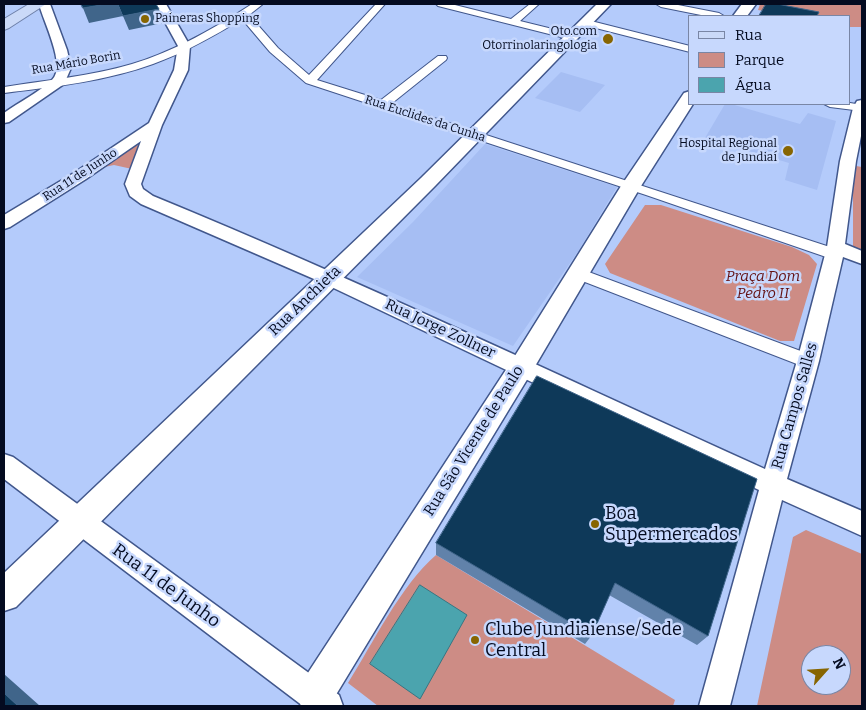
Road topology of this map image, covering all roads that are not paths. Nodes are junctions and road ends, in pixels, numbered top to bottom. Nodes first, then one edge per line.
1 (40, 4) edge
2 (44, 4) edge
3 (160, 4) edge
4 (258, 4) edge
5 (381, 4) edge
6 (441, 4) edge
7 (535, 4) edge
8 (604, 4) edge
9 (661, 4) edge
10 (749, 4) edge
11 (243, 14) junction
12 (714, 15) edge
13 (741, 15) edge
14 (513, 22) junction
15 (4, 25) edge
16 (580, 30) junction
17 (184, 46) junction
18 (688, 49) edge
19 (442, 58) dead end
20 (59, 81) junction
21 (310, 81) junction
22 (4, 90) edge
23 (688, 99) edge
24 (382, 105) junction
25 (840, 105) edge
26 (861, 107) edge
27 (4, 119) edge
28 (155, 125) junction
29 (474, 134) junction
30 (855, 162) edge
31 (125, 170) junction
32 (80, 176) junction
33 (631, 186) junction
34 (4, 223) edge
35 (835, 251) junction
36 (862, 258) edge
37 (578, 273) junction
38 (328, 278) junction
39 (808, 361) junction
40 (522, 366) junction
41 (4, 465) edge
42 (773, 485) junction
43 (78, 521) junction
44 (862, 524) edge
45 (4, 595) edge
46 (321, 703) edge
47 (716, 706) edge

1 - 15 main road
2 - 20 street
3 - 17 street
4 - 11 street, Rua Mário Borin
5 - 21 street
6 - 14 street
7 - 14 street
8 - 16 main road, Rua Anchieta
9 - 12 street
10 - 13 main road
11 - 17 street, Rua Mário Borin
11 - 21 street, Rua Euclides da Cunha
14 - 16 street
16 - 18 street
16 - 29 main road, Rua Anchieta
17 - 20 street, Rua Mário Borin
17 - 28 street
19 - 24 street
20 - 22 street, Rua Mário Borin
20 - 27 street
21 - 24 street, Rua Euclides da Cunha
23 - 33 main road, Rua São Vicente de Paulo
24 - 29 street, Rua Euclides da Cunha
25 - 26 street
26 - 30 street, Rua Campos Salles
28 - 31 street
28 - 32 street, Rua 11 de Junho
29 - 33 street, Rua Euclides da Cunha
29 - 38 main road, Rua Anchieta
30 - 35 street, Rua Campos Salles
31 - 32 street
31 - 38 street, Rua Jorge Zollner
32 - 34 street, Rua 11 de Junho
33 - 35 street, Rua Euclides da Cunha
33 - 37 main road, Rua São Vicente de Paulo
35 - 36 street
35 - 39 street, Rua Campos Salles
37 - 39 street
37 - 40 main road, Rua São Vicente de Paulo
38 - 40 street, Rua Jorge Zollner
38 - 43 main road, Rua Anchieta
39 - 42 street, Rua Campos Salles
40 - 42 street, Rua Jorge Zollner
40 - 46 main road, Rua São Vicente de Paulo
41 - 43 street, Rua 11 de Junho
42 - 44 street, Rua Jorge Zollner
42 - 47 street, Rua Campos Salles
43 - 45 main road, Rua Anchieta
43 - 46 street, Rua 11 de Junho

